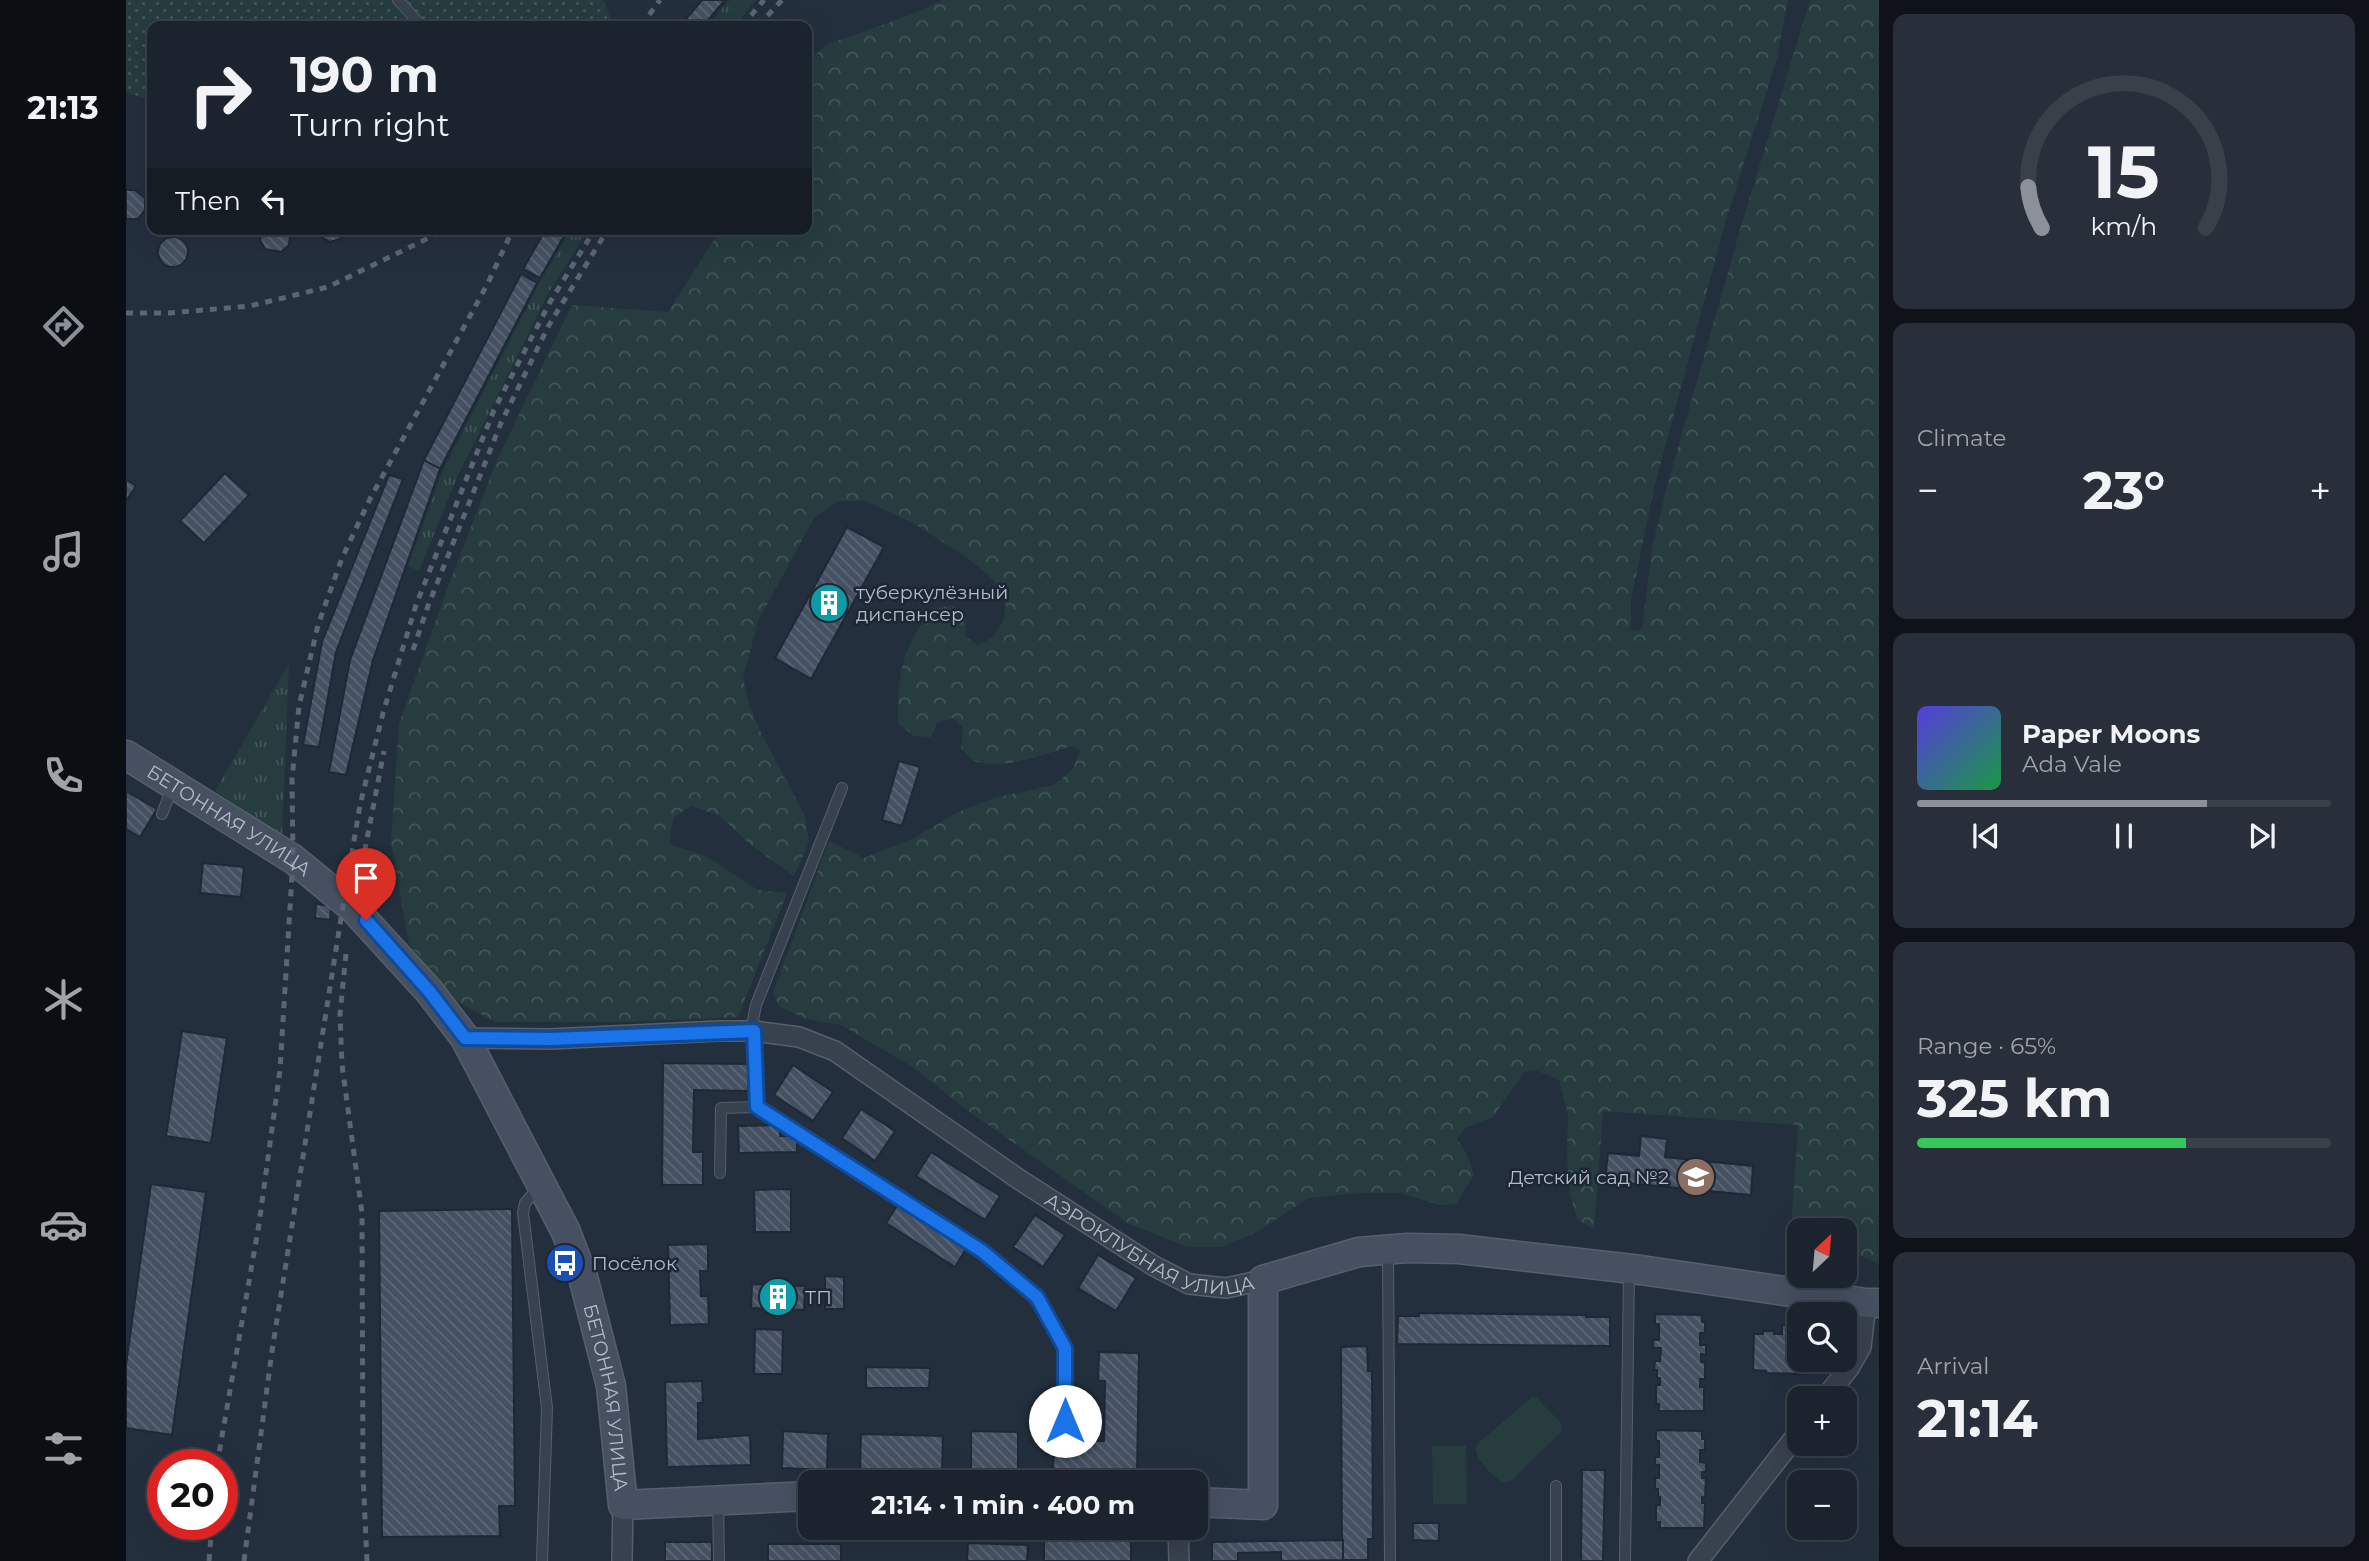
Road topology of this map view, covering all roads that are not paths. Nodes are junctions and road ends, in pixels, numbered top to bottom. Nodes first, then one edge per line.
1 (398, 0) edge
2 (417, 21) edge
3 (126, 755) edge
4 (174, 785) junction
5 (842, 788) dead end
6 (162, 814) dead end
7 (754, 1031) junction
8 (465, 1038) junction
9 (757, 1107) junction
10 (720, 1173) dead end
11 (543, 1185) junction
12 (1388, 1250) junction
13 (1629, 1269) junction
14 (1263, 1280) junction
15 (1873, 1303) edge
16 (1835, 1386) edge
17 (1065, 1421) dead end
18 (1787, 1447) edge
19 (1556, 1486) dead end
20 (798, 1497) edge
21 (718, 1500) junction
22 (1208, 1503) edge
23 (623, 1505) junction
24 (1178, 1540) edge
25 (542, 1561) edge
26 (622, 1561) edge
27 (719, 1561) edge
28 (1179, 1561) edge
29 (1390, 1561) edge
30 (1556, 1561) edge
31 (1625, 1561) edge
32 (1698, 1561) edge

1 - 2 lane
3 - 4 street, БЕТОННАЯ УЛИЦА
4 - 6 lane
4 - 8 street, БЕТОННАЯ УЛИЦА
5 - 7 lane
7 - 8 street, АЭРОКЛУБНАЯ УЛИЦА
7 - 9 lane
7 - 14 street, АЭРОКЛУБНАЯ УЛИЦА
8 - 11 street, БЕТОННАЯ УЛИЦА
9 - 10 lane
9 - 17 lane
11 - 23 street, БЕТОННАЯ УЛИЦА
11 - 25 lane
12 - 13 street, АЭРОКЛУБНАЯ УЛИЦА
12 - 14 street, АЭРОКЛУБНАЯ УЛИЦА
12 - 29 lane
13 - 15 street, АЭРОКЛУБНАЯ УЛИЦА
13 - 31 lane
14 - 22 street
15 - 16 street
18 - 32 street
19 - 30 lane
20 - 21 street
21 - 23 street
21 - 27 lane
23 - 26 street, БЕТОННАЯ УЛИЦА
24 - 28 street

